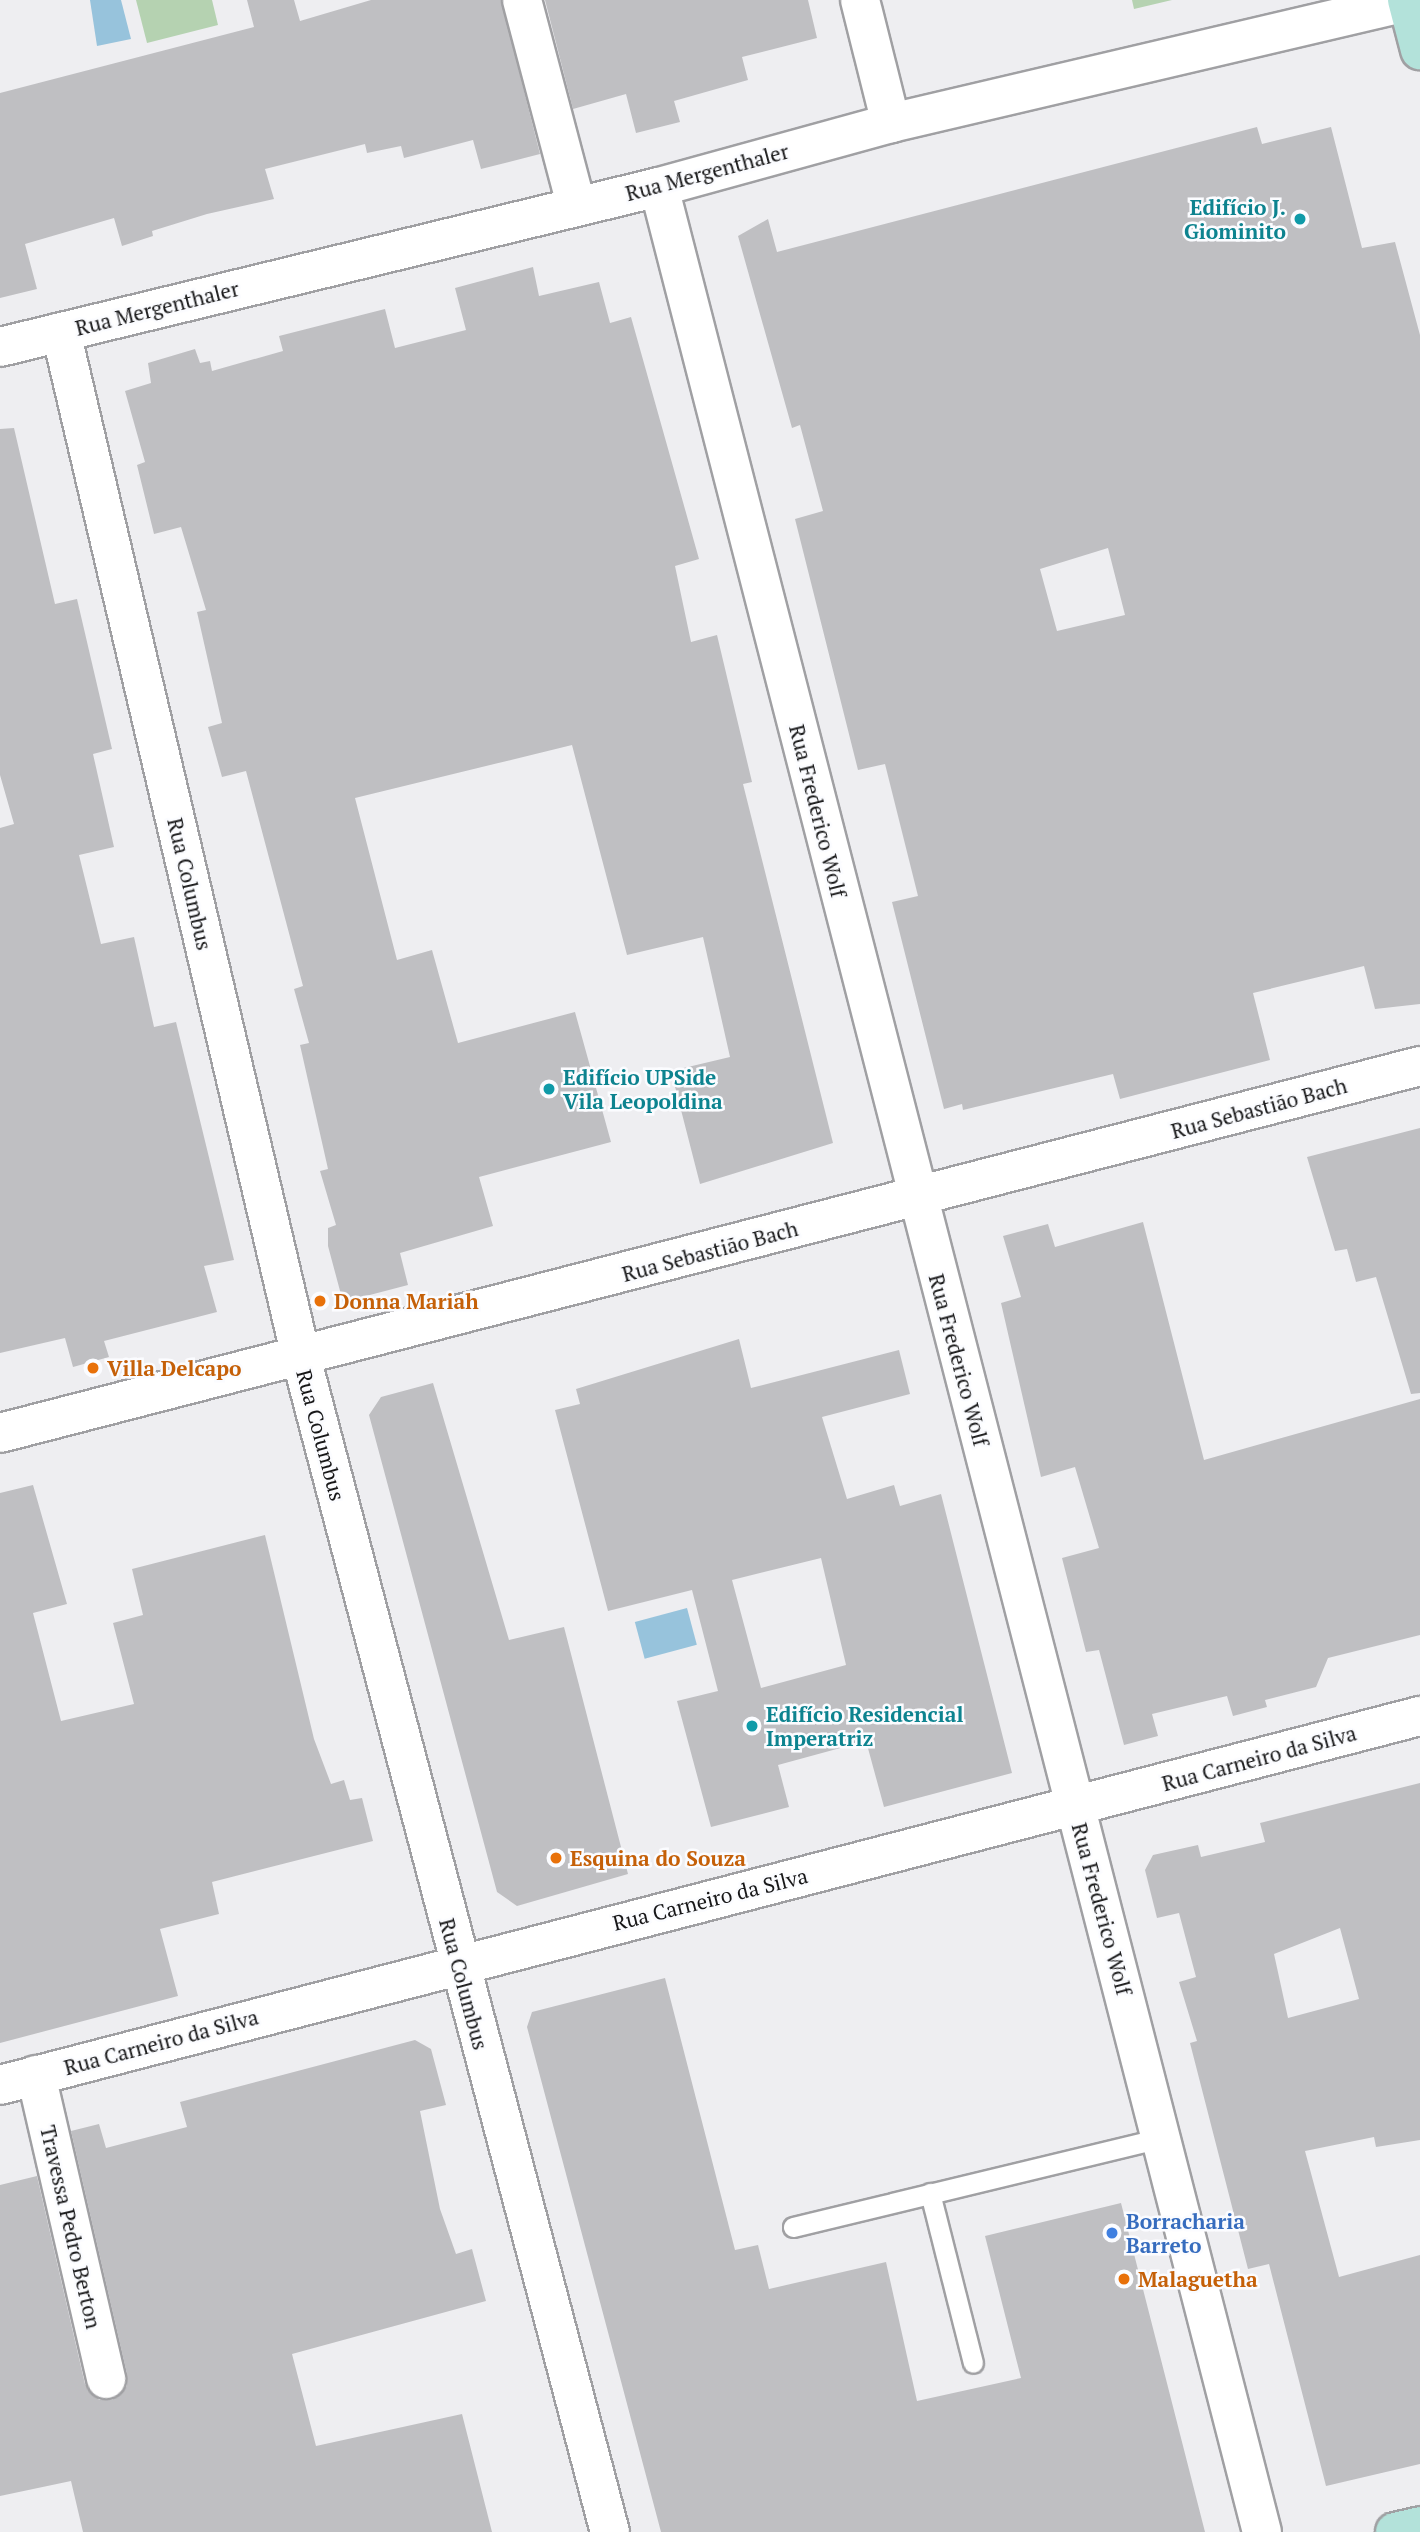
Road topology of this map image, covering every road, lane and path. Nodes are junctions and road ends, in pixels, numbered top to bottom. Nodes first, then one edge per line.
1 (522, 0) edge
2 (860, 0) edge
3 (1410, 1) edge
4 (1420, 50) edge
5 (891, 123) junction
6 (659, 187) junction
7 (576, 205) junction
8 (61, 332) junction
9 (0, 347) edge
10 (1420, 1066) edge
11 (917, 1197) junction
12 (301, 1357) junction
13 (0, 1433) edge
14 (1420, 1717) edge
15 (1074, 1806) junction
16 (458, 1964) junction
17 (18, 2080) edge
18 (1161, 2138) junction
19 (930, 2193) junction
20 (793, 2227) dead end
21 (973, 2363) dead end
22 (106, 2379) dead end
23 (1420, 2526) edge
24 (610, 2532) edge
25 (1262, 2532) edge
26 (1395, 2532) edge

1 - 7 street
2 - 5 street
3 - 4 main road
3 - 5 street, Rua Mergenthaler
5 - 6 street, Rua Mergenthaler
6 - 7 street, Rua Mergenthaler
6 - 11 street, Rua Frederico Wolf
7 - 8 street, Rua Mergenthaler
8 - 9 street, Rua Mergenthaler
8 - 12 street, Rua Columbus
10 - 11 street, Rua Sebastião Bach
11 - 12 street, Rua Sebastião Bach
11 - 15 street, Rua Frederico Wolf
12 - 13 street, Rua Sebastião Bach
12 - 16 street, Rua Columbus
14 - 15 street, Rua Carneiro da Silva
15 - 16 street, Rua Carneiro da Silva
15 - 18 street, Rua Frederico Wolf
16 - 17 street, Rua Carneiro da Silva
16 - 24 street, Rua Columbus
17 - 22 street, Travessa Pedro Berton
18 - 19 lane
18 - 25 street, Rua Frederico Wolf
19 - 20 lane
19 - 21 lane
23 - 26 main road

